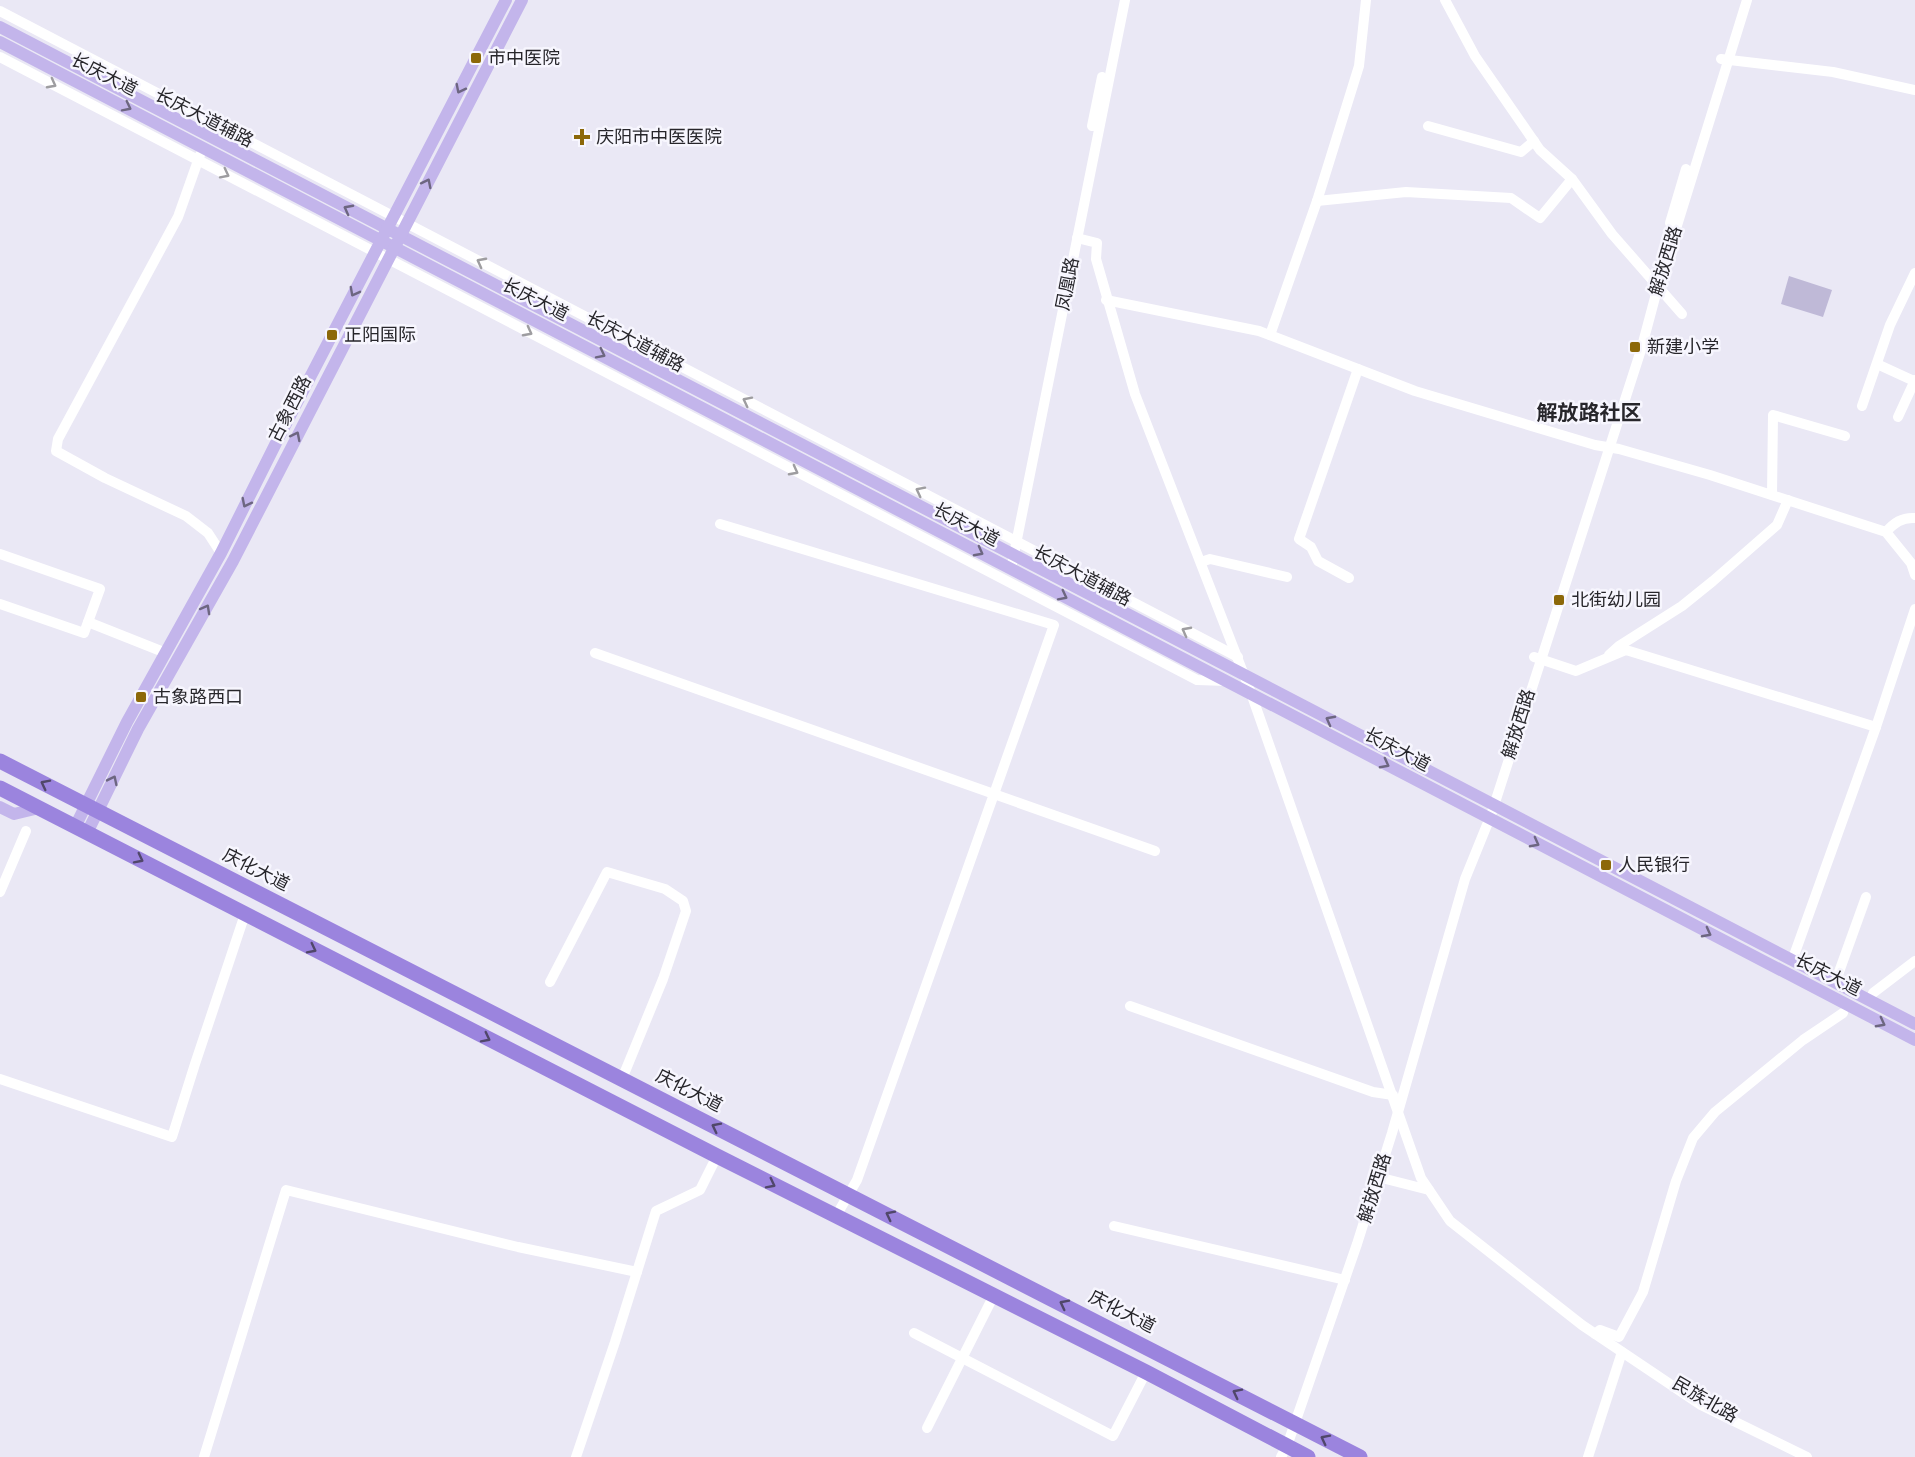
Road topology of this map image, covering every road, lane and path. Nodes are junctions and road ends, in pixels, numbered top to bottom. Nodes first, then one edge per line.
1 (506, 0) edge
2 (522, 0) edge
3 (1118, 0) edge
4 (1125, 0) edge
5 (1366, 0) edge
6 (1445, 0) edge
7 (1739, 0) edge
8 (1747, 0) edge
9 (0, 11) edge
10 (0, 27) edge
11 (0, 42) edge
12 (0, 57) edge
13 (1724, 59) junction
14 (1915, 90) edge
15 (1428, 126) dead end
16 (1534, 141) junction
17 (203, 147) junction
18 (198, 160) junction
19 (1572, 179) junction
20 (1317, 201) junction
21 (394, 217) junction
22 (406, 223) junction
23 (385, 235) junction
24 (1077, 238) junction
25 (397, 241) junction
26 (375, 252) junction
27 (388, 259) junction
28 (1915, 273) edge
29 (1655, 283) junction
30 (1106, 300) junction
31 (1682, 314) dead end
32 (1270, 335) junction
33 (1877, 364) junction
34 (1358, 369) junction
35 (1915, 380) edge
36 (1862, 406) dead end
37 (1898, 417) dead end
38 (1845, 436) dead end
39 (1606, 447) junction
40 (1772, 495) junction
41 (1788, 500) junction
42 (1915, 518) edge
43 (720, 524) dead end
44 (1886, 532) junction
45 (1014, 540) junction
46 (220, 553) junction
47 (1011, 553) junction
48 (0, 554) edge
49 (1201, 562) junction
50 (1008, 567) junction
51 (1915, 575) edge
52 (1287, 577) dead end
53 (1349, 578) dead end
54 (0, 604) edge
55 (1915, 609) edge
56 (88, 622) junction
57 (166, 653) junction
58 (595, 653) dead end
59 (1238, 657) junction
60 (1537, 658) junction
61 (1604, 660) junction
62 (1245, 675) junction
63 (1228, 681) junction
64 (1251, 693) junction
65 (1876, 727) junction
66 (1, 761) edge
67 (0, 788) edge
68 (994, 794) junction
69 (1490, 804) junction
70 (0, 807) edge
71 (39, 808) junction
72 (91, 808) junction
73 (1486, 817) junction
74 (81, 830) junction
75 (26, 831) dead end
76 (1155, 851) dead end
77 (0, 892) edge
78 (1866, 897) dead end
79 (245, 914) junction
80 (1792, 961) junction
81 (1915, 961) edge
82 (550, 982) dead end
83 (1835, 983) junction
84 (1873, 993) dead end
85 (1130, 1006) dead end
86 (1843, 1013) dead end
87 (1915, 1024) edge
88 (1915, 1040) edge
89 (0, 1079) edge
90 (622, 1079) junction
91 (1394, 1098) junction
92 (1399, 1111) junction
93 (717, 1156) junction
94 (1375, 1176) junction
95 (1429, 1190) junction
96 (849, 1194) junction
97 (836, 1216) junction
98 (1114, 1226) dead end
99 (637, 1272) junction
100 (1342, 1279) junction
101 (993, 1297) junction
102 (914, 1333) dead end
103 (1597, 1333) junction
104 (1622, 1352) junction
105 (963, 1358) junction
106 (1146, 1372) junction
107 (1292, 1422) junction
108 (927, 1428) dead end
109 (1283, 1449) edge
110 (204, 1457) edge
111 (576, 1457) edge
112 (1308, 1457) edge
113 (1360, 1457) edge
114 (1588, 1457) edge
115 (1807, 1457) edge
116 (1817, 1457) edge

1 -> 21 main road, 古象西路
22 -> 2 main road, 古象西路
3 - 45 street, 凤凰路
4 - 24 street, 凤凰路
5 - 20 street
6 - 16 street
7 - 13 street, 解放西路
8 - 13 street, 解放西路
9 - 21 street, 长庆大道辅路
23 -> 10 main road, 长庆大道
11 -> 17 main road, 长庆大道
12 -> 18 street
13 - 14 street
13 - 29 street, 解放西路
15 - 16 street
16 - 19 street
17 - 18 street
17 - 23 main road, 长庆大道
18 -> 26 street
18 - 46 street
19 - 20 street
19 - 29 street
20 - 32 street
21 - 22 street, 长庆大道辅路
21 - 23 main road, 古象西路
22 - 25 main road, 古象西路
45 -> 22 street, 长庆大道辅路
23 - 25 main road, 长庆大道
23 - 26 main road, 古象西路
24 - 30 street
24 - 45 street, 凤凰路
25 - 27 main road, 古象西路
25 - 47 main road, 长庆大道
25 -> 50 main road, 长庆大道
26 - 27 street
26 -> 46 main road, 古象西路
27 -> 63 street
72 -> 27 main road, 古象西路
28 - 33 street
29 - 31 street
29 - 39 street, 解放西路
30 - 32 street
30 - 49 street
32 - 34 street
33 - 35 street
33 - 36 street
34 - 39 street
34 - 53 street
35 - 37 street
38 - 40 street
39 - 40 street
39 - 60 street, 解放西路
40 - 41 street
41 - 44 street
41 - 61 street
42 - 44 street
43 - 68 street
44 - 51 street
45 - 47 street, 凤凰路
59 -> 45 street, 长庆大道辅路
46 - 57 main road, 古象西路
47 - 50 street, 凤凰路
47 - 62 main road, 长庆大道
48 - 56 street
49 - 52 street
49 - 59 street
50 -> 63 main road, 长庆大道
54 - 56 street
55 - 65 street
56 - 57 street
57 - 72 main road, 古象西路
58 - 68 street
59 - 62 street
60 - 61 street
60 - 69 street, 解放西路
61 - 65 street
62 - 64 street
69 -> 62 main road, 长庆大道
63 - 64 main road, 长庆大道
64 -> 73 main road, 长庆大道
64 - 91 street
65 - 80 street
72 -> 66 highway, 庆化大道
67 - 71 highway
68 - 76 street
68 - 96 street
69 - 73 street, 解放西路
69 - 80 main road, 长庆大道
70 - 71 main road
71 - 74 highway
72 - 74 main road, 古象西路
72 - 90 highway, 庆化大道
73 -> 88 main road, 长庆大道
73 - 91 street, 解放西路
73 - 92 street, 解放西路
74 -> 79 highway
75 - 77 street
78 - 83 street
79 - 89 street
79 -> 93 highway
80 - 83 main road, 长庆大道
81 - 84 street
82 - 90 street
83 - 87 main road, 长庆大道
85 - 91 street
86 - 103 street
96 -> 90 highway, 庆化大道
91 - 92 street
91 - 94 street, 解放西路
92 - 94 street, 解放西路
92 - 95 street
93 -> 97 highway
93 - 99 street
94 - 95 street
94 - 100 street, 解放西路
95 - 103 street
96 - 97 street
107 -> 96 highway, 庆化大道
97 - 101 highway
98 - 100 street
99 - 110 street
99 - 111 street
100 - 107 street, 解放西路
101 - 105 street
101 - 106 highway
102 - 105 street
103 - 104 street, 民族北路
103 - 116 street, 民族北路
104 - 114 street
104 - 115 street, 民族北路
105 - 106 street
105 - 108 street
106 - 109 highway
107 - 109 street, 解放西路
113 -> 107 highway, 庆化大道
109 - 112 highway

